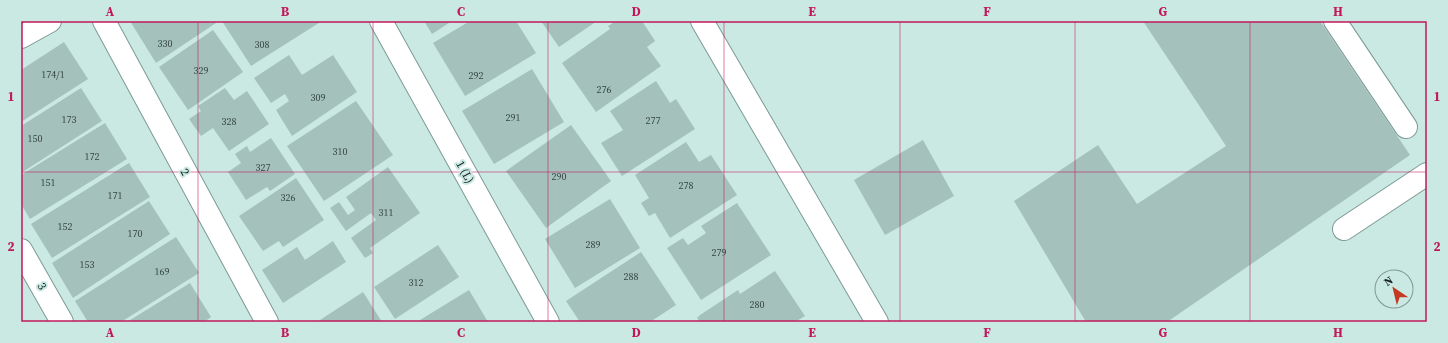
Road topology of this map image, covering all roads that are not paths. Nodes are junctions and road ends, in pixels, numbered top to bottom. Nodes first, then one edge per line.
1 (50, 21) edge
2 (104, 21) edge
3 (381, 21) edge
4 (702, 21) edge
5 (1335, 21) edge
6 (21, 37) edge
7 (1406, 127) dead end
8 (1427, 174) edge
9 (1344, 230) dead end
10 (21, 250) edge
11 (62, 322) edge
12 (267, 322) edge
13 (548, 322) edge
14 (877, 322) edge

1 - 6 street
2 - 12 street, 2
3 - 13 street, 1 (L)
4 - 14 street
5 - 7 street
8 - 9 street
10 - 11 street, 3

